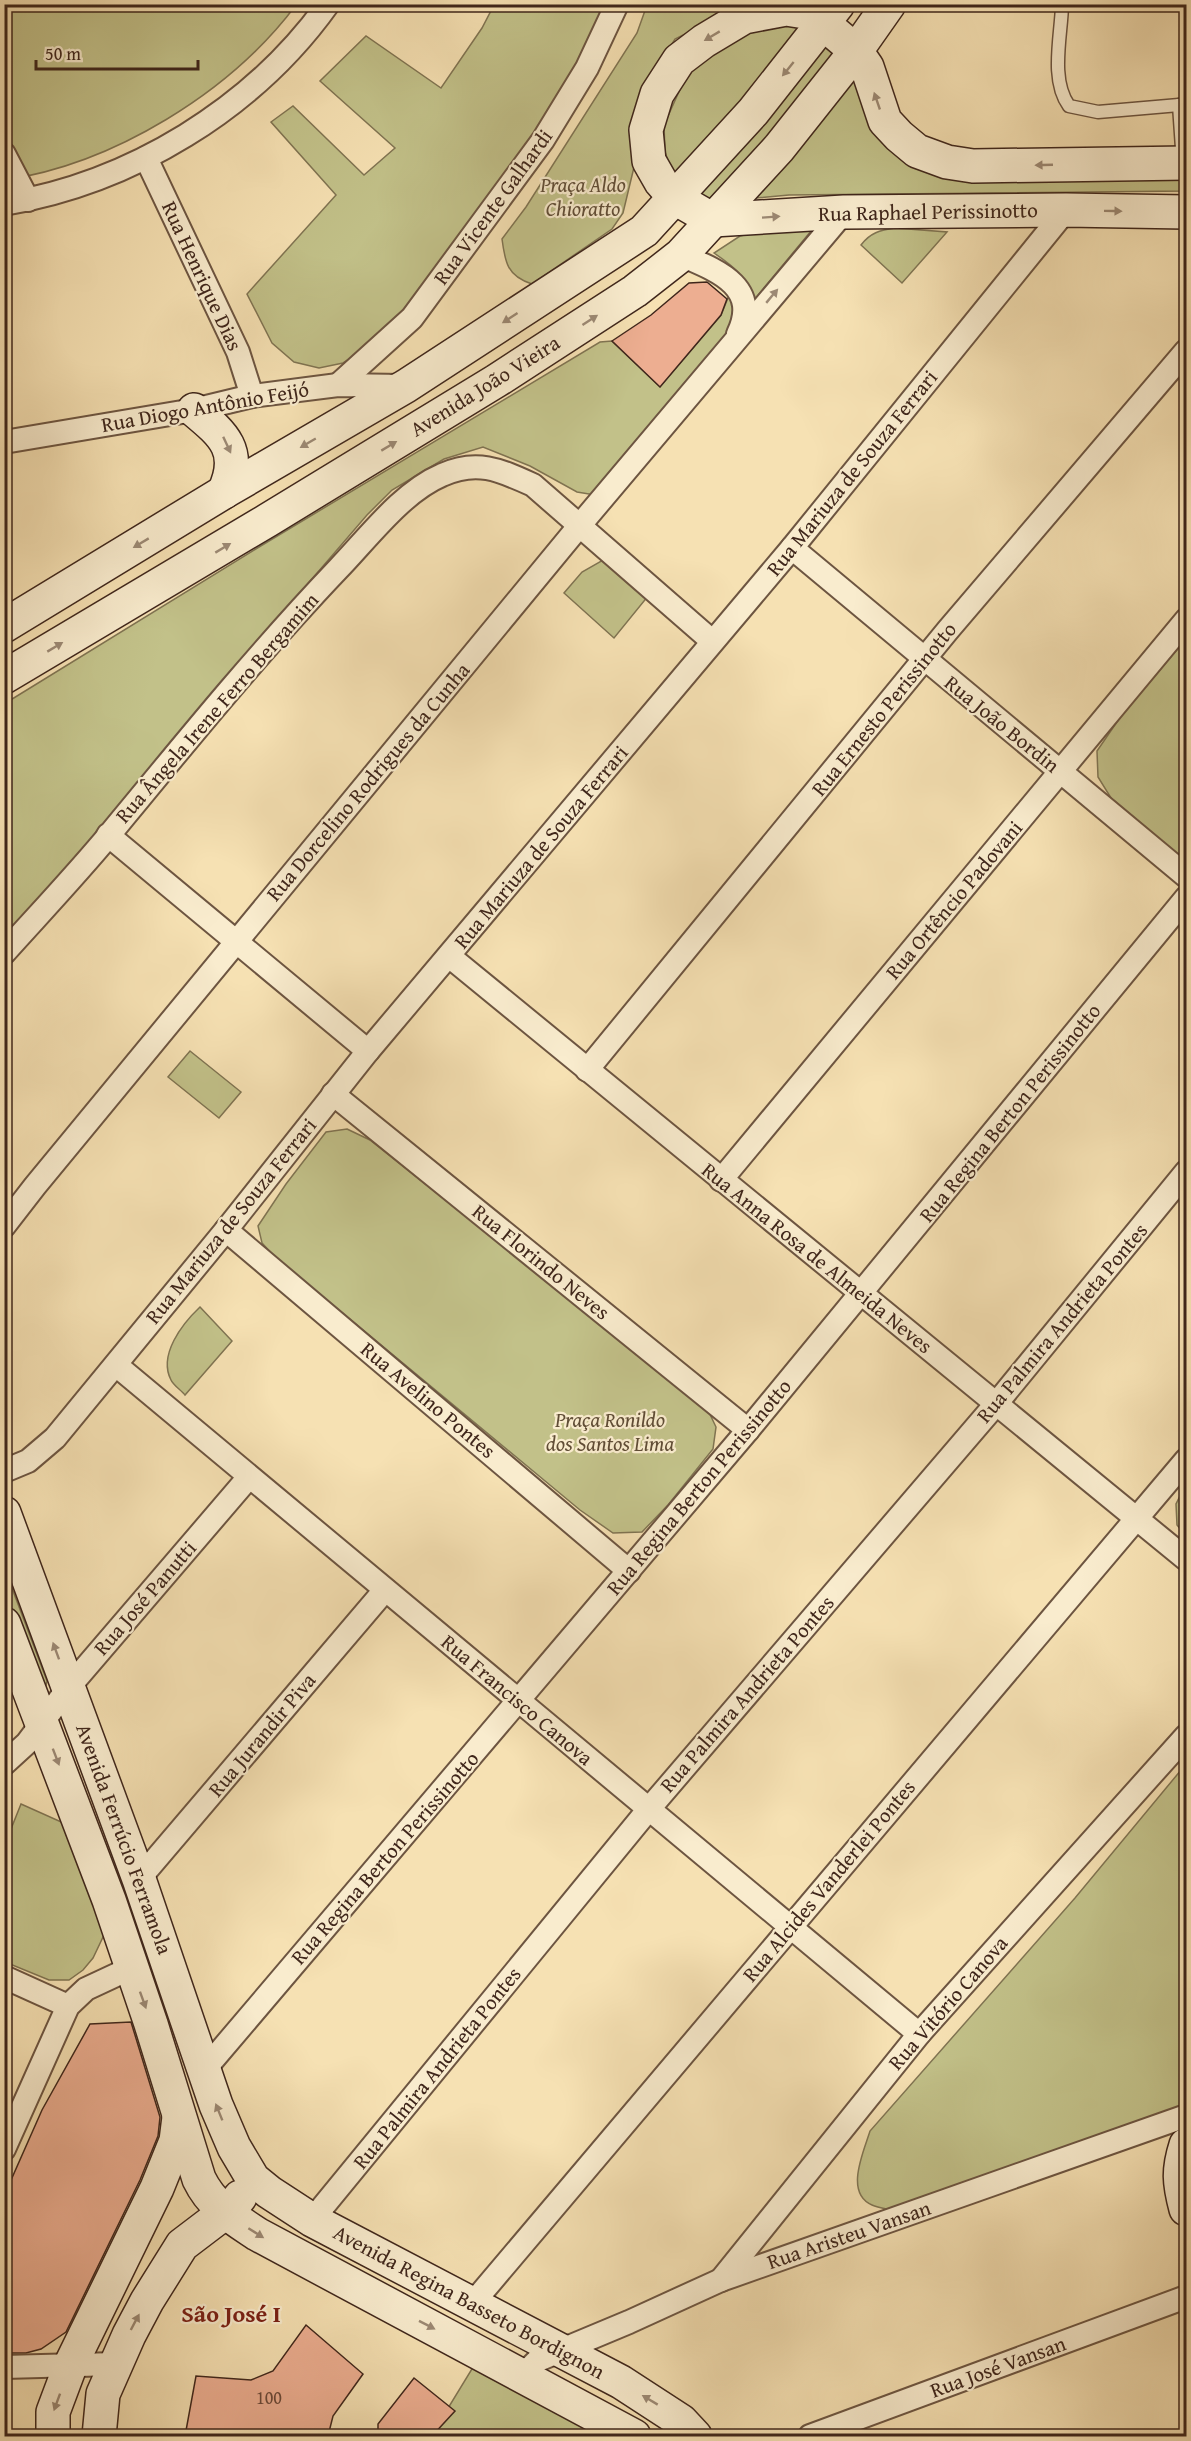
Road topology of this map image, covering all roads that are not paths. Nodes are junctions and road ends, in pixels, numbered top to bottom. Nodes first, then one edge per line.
1 (328, 4) edge
2 (617, 4) edge
3 (889, 4) edge
4 (1062, 6) dead end
5 (831, 14) edge
6 (856, 51) junction
7 (1183, 105) edge
8 (4, 154) edge
9 (146, 158) junction
10 (649, 161) junction
11 (1185, 163) edge
12 (675, 198) junction
13 (28, 200) junction
14 (4, 204) edge
15 (1066, 210) junction
16 (844, 212) junction
17 (1186, 212) edge
18 (713, 220) junction
19 (620, 248) junction
20 (681, 255) junction
21 (735, 340) junction
22 (1186, 351) edge
23 (338, 385) junction
24 (406, 386) junction
25 (252, 396) junction
26 (194, 410) junction
27 (4, 442) edge
28 (224, 492) junction
29 (580, 525) junction
30 (792, 548) junction
31 (1186, 620) edge
32 (4, 626) edge
33 (712, 641) junction
34 (924, 660) junction
35 (4, 677) edge
36 (1060, 771) junction
37 (108, 835) junction
38 (1186, 876) edge
39 (1186, 898) edge
40 (236, 941) junction
41 (4, 953) edge
42 (449, 956) junction
43 (368, 1051) junction
44 (587, 1070) junction
45 (333, 1094) junction
46 (1186, 1172) edge
47 (721, 1180) junction
48 (4, 1226) edge
49 (226, 1230) junction
50 (861, 1294) junction
51 (116, 1365) junction
52 (996, 1404) junction
53 (748, 1430) junction
54 (1186, 1460) edge
55 (4, 1471) edge
56 (249, 1477) junction
57 (4, 1513) edge
58 (1137, 1519) junction
59 (1186, 1559) edge
60 (629, 1571) junction
61 (385, 1590) junction
62 (4, 1624) edge
63 (69, 1687) junction
64 (519, 1702) junction
65 (43, 1721) junction
66 (1186, 1736) edge
67 (4, 1764) edge
68 (648, 1810) junction
69 (139, 1879) junction
70 (790, 1927) junction
71 (131, 1968) junction
72 (4, 1977) edge
73 (68, 2006) junction
74 (919, 2034) junction
75 (205, 2069) junction
76 (180, 2113) junction
77 (1186, 2116) edge
78 (1186, 2145) edge
79 (4, 2148) edge
80 (249, 2172) junction
81 (199, 2179) junction
82 (1186, 2209) edge
83 (224, 2212) junction
84 (144, 2216) junction
85 (312, 2220) junction
86 (721, 2280) junction
87 (1186, 2296) edge
88 (472, 2304) junction
89 (562, 2351) junction
90 (71, 2364) junction
91 (116, 2364) junction
92 (4, 2367) edge
93 (522, 2376) junction
94 (53, 2436) edge
95 (99, 2436) edge
96 (634, 2436) edge
97 (695, 2436) edge
98 (810, 2436) edge

1 - 9 street
2 - 23 street, Rua Vicente Galhardi
3 - 6 main road, Avenida João Vieira
4 - 7 lane
5 - 6 main road
5 -> 10 main road
5 -> 12 main road, Avenida João Vieira
11 -> 6 main road
6 - 18 main road, Avenida João Vieira
7 - 11 lane
8 - 13 street
9 - 13 street
9 - 25 street, Rua Henrique Dias
10 - 12 main road
10 - 19 main road
12 - 18 main road
12 - 19 main road, Avenida João Vieira
13 - 14 street
15 - 16 main road, Rua Raphael Perissinotto
15 -> 17 main road, Rua Raphael Perissinotto
15 - 30 street, Rua Mariuza de Souza Ferrari
18 -> 16 main road, Rua Raphael Perissinotto
21 -> 16 street, Rua Dorcelino Rodrigues da Cunha
18 - 20 main road, Avenida João Vieira
19 -> 24 main road, Avenida João Vieira
20 - 21 street, Rua Dorcelino Rodrigues da Cunha
35 -> 20 main road, Avenida João Vieira
21 - 29 street, Rua Dorcelino Rodrigues da Cunha
22 - 34 street, Rua Ernesto Perissinotto
23 - 24 street, Rua Diogo Antônio Feijó
23 - 25 street, Rua Diogo Antônio Feijó
24 -> 28 main road, Avenida João Vieira
25 - 26 street, Rua Diogo Antônio Feijó
26 - 27 street, Rua Diogo Antônio Feijó
26 -> 28 main road
28 -> 32 main road, Avenida João Vieira
29 - 33 street, Rua Ângela Irene Ferro Bergamim
29 - 37 street, Rua Ângela Irene Ferro Bergamim
29 - 40 street, Rua Dorcelino Rodrigues da Cunha
30 - 33 street, Rua Mariuza de Souza Ferrari
30 - 34 street, Rua João Bordin
31 - 36 street, Rua Ortêncio Padovani
33 - 42 street, Rua Mariuza de Souza Ferrari
34 - 36 street, Rua João Bordin
34 - 44 street, Rua Ernesto Perissinotto
36 - 38 street, Rua João Bordin
36 - 47 street, Rua Ortêncio Padovani
37 - 40 street
37 - 41 street, Rua Ângela Irene Ferro Bergamim
39 - 50 street, Rua Regina Berton Perissinotto
40 - 43 street
40 - 48 street, Rua Dorcelino Rodrigues da Cunha
42 - 43 street, Rua Mariuza de Souza Ferrari
42 - 44 street, Rua Anna Rosa de Almeida Neves
43 - 45 street, Rua Mariuza de Souza Ferrari
44 - 47 street, Rua Anna Rosa de Almeida Neves
45 - 49 street, Rua Mariuza de Souza Ferrari
45 - 53 street, Rua Florindo Neves
46 - 52 street, Rua Palmira Andrieta Pontes
47 - 50 street, Rua Anna Rosa de Almeida Neves
49 - 51 street, Rua Mariuza de Souza Ferrari
49 - 60 street, Rua Avelino Pontes
50 - 52 street, Rua Anna Rosa de Almeida Neves
50 - 53 street, Rua Regina Berton Perissinotto
51 - 55 street, Rua Mariuza de Souza Ferrari
51 - 56 street, Rua Francisco Canova
52 - 58 street, Rua Anna Rosa de Almeida Neves
52 - 68 street, Rua Palmira Andrieta Pontes
53 - 60 street, Rua Regina Berton Perissinotto
54 - 58 street, Rua Alcides Vanderlei Pontes
56 - 61 street, Rua Francisco Canova
56 - 63 street, Rua José Panutti
63 -> 57 main road, Avenida Ferrúcio Ferramola
58 - 59 street, Rua Anna Rosa de Almeida Neves
58 - 70 street, Rua Alcides Vanderlei Pontes
60 - 64 street, Rua Regina Berton Perissinotto
61 - 64 street, Rua Francisco Canova
61 - 69 street, Rua Jurandir Piva
62 - 65 main road, Avenida Ferrúcio Ferramola
63 - 65 street, Rua José Panutti
63 - 69 main road, Avenida Ferrúcio Ferramola
64 - 68 street, Rua Francisco Canova
64 - 75 street, Rua Regina Berton Perissinotto
65 - 67 street, Rua José Panutti
65 -> 71 main road, Avenida Ferrúcio Ferramola
66 - 74 street, Rua Vitório Canova
68 - 70 street, Rua Francisco Canova
68 - 85 street, Rua Palmira Andrieta Pontes
69 - 75 main road, Avenida Ferrúcio Ferramola
70 - 74 street, Rua Francisco Canova
70 - 88 street, Rua Alcides Vanderlei Pontes
71 - 73 street
71 -> 76 main road, Avenida Ferrúcio Ferramola
72 - 73 street
73 - 79 street
74 - 86 street, Rua Vitório Canova
80 -> 75 main road, Avenida Ferrúcio Ferramola
76 - 81 main road, Avenida Ferrúcio Ferramola
76 - 84 main road
77 - 86 street, Rua Aristeu Vansan
78 - 82 main road
80 - 81 main road
80 - 83 main road
80 - 85 main road, Avenida Regina Basseto Bordignon
81 - 83 main road, Avenida Regina Basseto Bordignon
81 - 84 main road
91 -> 83 main road
83 -> 93 main road, Avenida Regina Basseto Bordignon
84 - 90 main road
85 - 88 main road, Avenida Regina Basseto Bordignon
86 - 89 street, Rua Aristeu Vansan
87 - 98 street, Rua José Vansan
88 - 89 main road, Avenida Regina Basseto Bordignon
89 - 93 street, Rua Aristeu Vansan
97 -> 89 main road, Avenida Regina Basseto Bordignon
90 - 91 street
90 - 92 street
90 -> 94 main road
91 - 95 main road
93 - 96 main road, Avenida Regina Basseto Bordignon

